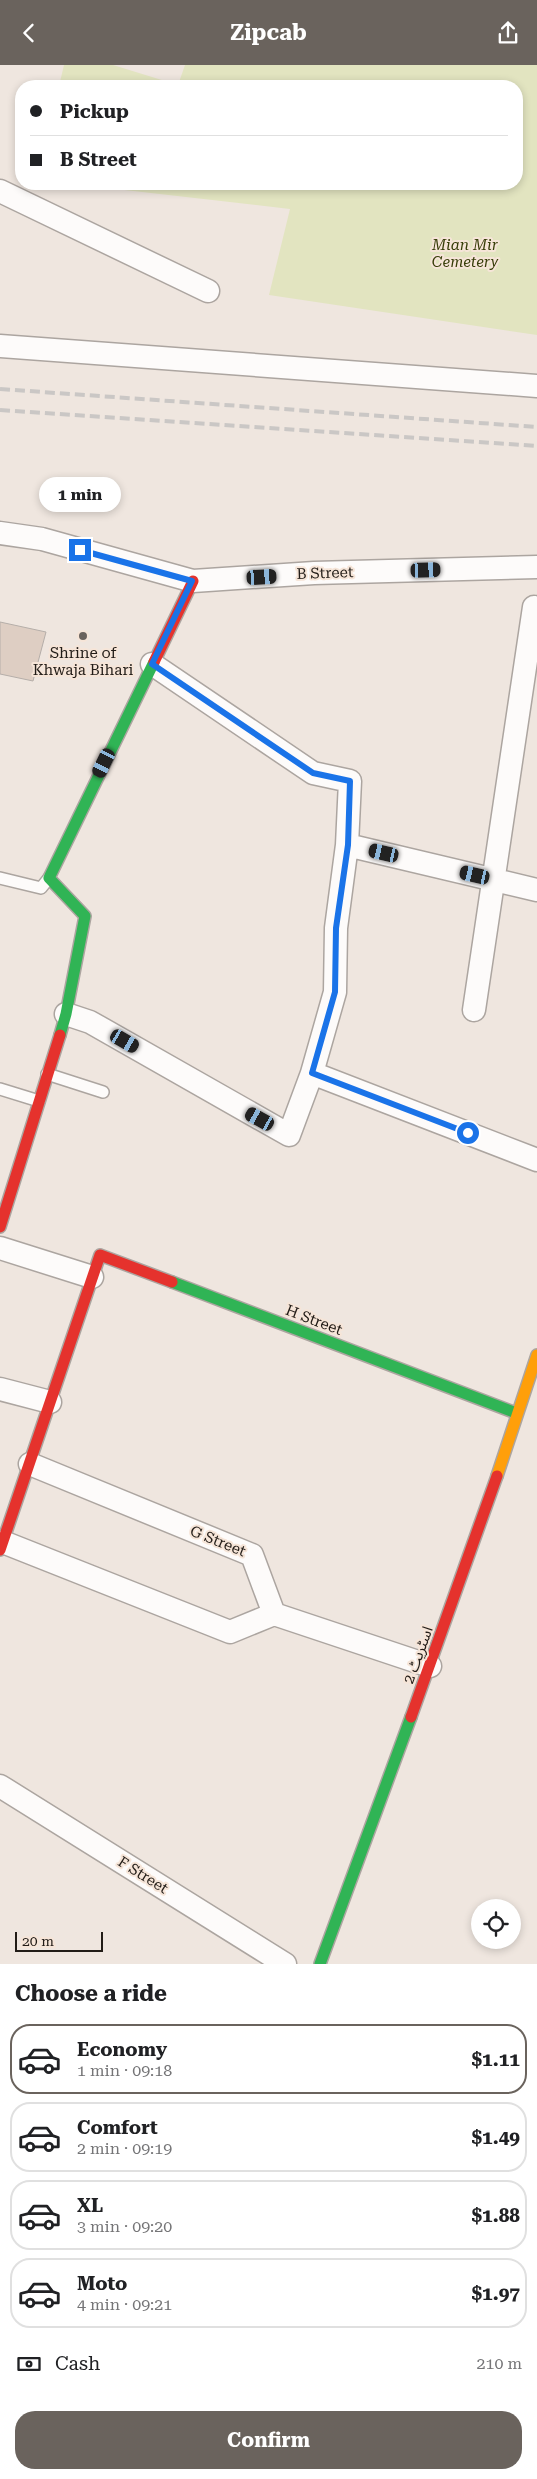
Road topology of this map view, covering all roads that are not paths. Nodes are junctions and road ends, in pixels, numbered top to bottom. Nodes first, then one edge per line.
1 (0, 191) edge
2 (208, 291) dead end
3 (0, 346) edge
4 (537, 386) edge
5 (0, 533) edge
6 (537, 567) edge
7 (192, 581) junction
8 (534, 607) dead end
9 (152, 664) junction
10 (348, 845) junction
11 (49, 877) junction
12 (0, 878) edge
13 (494, 879) junction
14 (537, 890) edge
15 (474, 1010) dead end
16 (66, 1014) junction
17 (312, 1073) junction
18 (47, 1074) junction
19 (0, 1089) edge
20 (103, 1092) dead end
21 (39, 1101) junction
22 (537, 1160) edge
23 (0, 1227) edge
24 (0, 1248) edge
25 (92, 1277) junction
26 (537, 1355) edge
27 (0, 1389) edge
28 (50, 1402) junction
29 (516, 1413) junction
30 (30, 1464) junction
31 (2, 1546) edge
32 (274, 1613) junction
33 (430, 1666) junction
34 (0, 1786) edge
35 (285, 1964) edge
36 (320, 1964) edge

1 - 2 street
3 - 4 street
5 - 7 street, B Street
6 - 7 street, B Street
7 - 9 street
8 - 13 street
9 - 10 street
9 - 11 street
10 - 13 street
10 - 17 street
11 - 12 lane
11 - 16 street
13 - 14 street
13 - 15 street
16 - 17 street
16 - 18 street
17 - 22 street
18 - 20 lane
18 - 21 street
19 - 21 lane
21 - 23 street
24 - 25 street
25 - 28 street
25 - 29 street, H Street
26 - 29 street, اسٹریٹ 2
27 - 28 street
28 - 30 street
29 - 33 street, اسٹریٹ 2
30 - 31 street
30 - 32 street, G Street
31 - 32 street
32 - 33 street
33 - 36 street, اسٹریٹ 2
34 - 35 street, F Street

